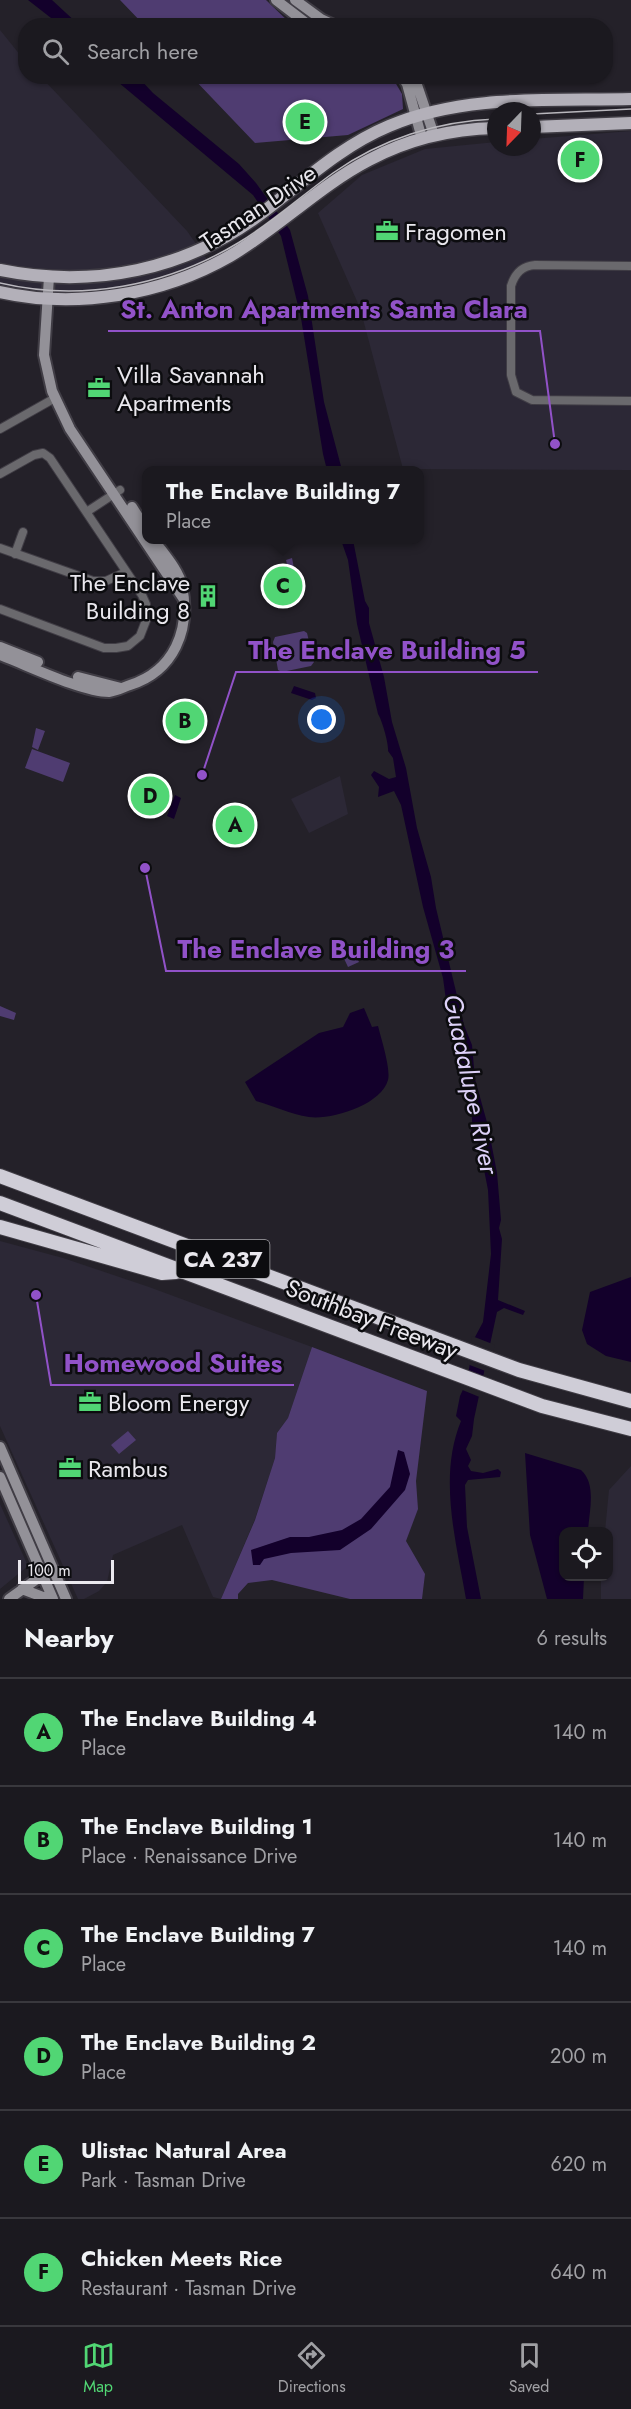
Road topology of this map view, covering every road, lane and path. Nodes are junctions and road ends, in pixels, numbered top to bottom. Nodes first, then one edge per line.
1 (276, 0) edge
2 (295, 0) edge
3 (300, 18) edge
4 (320, 18) edge
5 (407, 84) edge
6 (416, 84) edge
7 (631, 99) edge
8 (422, 114) junction
9 (631, 123) edge
10 (541, 126) edge
11 (487, 129) edge
12 (428, 137) junction
13 (631, 266) edge
14 (0, 270) edge
15 (49, 277) junction
16 (0, 292) edge
17 (48, 299) junction
18 (631, 401) edge
19 (57, 402) junction
20 (0, 429) edge
21 (0, 474) edge
22 (117, 492) junction
23 (88, 511) junction
24 (142, 523) edge
25 (23, 532) dead end
26 (142, 532) edge
27 (149, 544) edge
28 (157, 544) edge
29 (0, 548) edge
30 (15, 554) junction
31 (126, 572) junction
32 (183, 598) junction
33 (0, 609) edge
34 (0, 647) edge
35 (0, 655) edge
36 (121, 688) junction
37 (0, 1176) edge
38 (0, 1203) edge
39 (0, 1227) edge
40 (181, 1271) junction
41 (631, 1401) edge
42 (631, 1429) edge
43 (0, 1447) edge
44 (0, 1477) edge
45 (52, 1569) junction
46 (41, 1574) junction
47 (22, 1589) junction
48 (9, 1599) edge
49 (48, 1599) edge
50 (53, 1599) edge
51 (66, 1599) edge

1 - 3 street
2 - 4 street
5 - 8 street
6 - 8 street
7 - 8 main road, Tasman Drive
8 - 12 street
8 - 15 main road, Tasman Drive
9 - 10 main road
11 - 12 main road, Tasman Drive
12 - 17 main road, Tasman Drive
13 - 18 street
14 - 15 main road, Tasman Drive
15 - 17 street
16 - 17 main road, Tasman Drive
17 - 19 street
19 - 20 street
19 - 22 street
21 - 23 street
22 - 23 street
22 - 24 street
22 - 26 street
23 - 31 street
25 - 30 street
27 - 32 street
28 - 32 street
29 - 30 street
30 - 31 street
31 - 33 street
32 - 36 street
34 - 36 street
35 - 36 street
37 - 41 highway, Southbay Freeway / CA 237
38 - 40 highway, Southbay Freeway / CA 237
39 - 40 highway
40 - 42 highway, Southbay Freeway / CA 237
43 - 45 street
44 - 46 street
45 - 46 street
45 - 51 street
46 - 47 street
46 - 50 street
47 - 48 street
47 - 49 street

